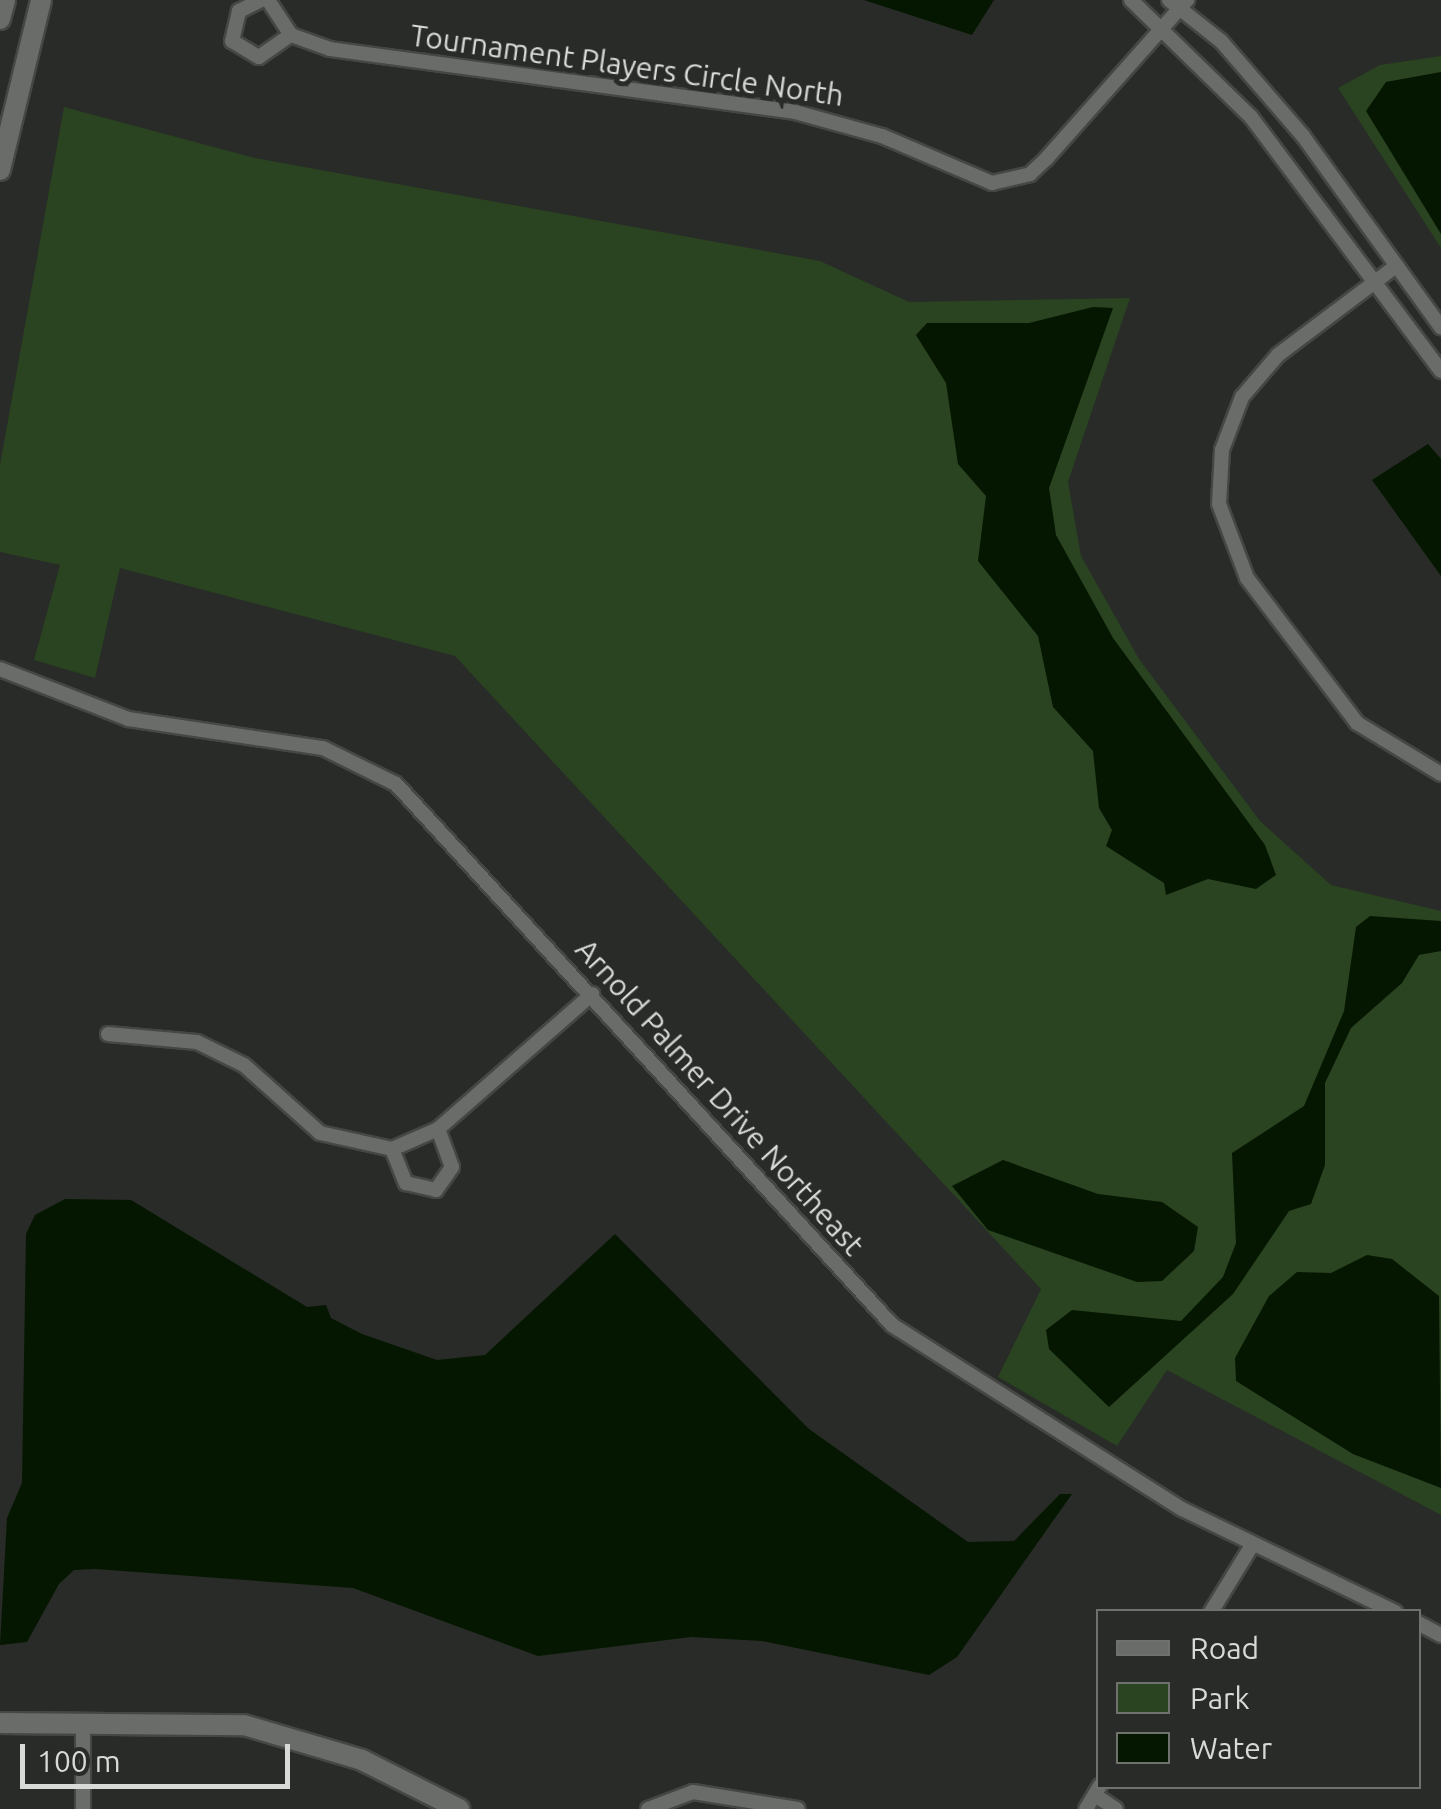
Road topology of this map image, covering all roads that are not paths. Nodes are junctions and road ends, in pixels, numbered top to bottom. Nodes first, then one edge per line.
1 (4, 0) edge
2 (42, 0) edge
3 (264, 0) edge
4 (1131, 0) edge
5 (1178, 3) edge
6 (0, 19) edge
7 (1161, 27) junction
8 (292, 35) junction
9 (0, 170) edge
10 (1396, 266) junction
11 (1377, 284) junction
12 (1441, 327) edge
13 (1441, 371) edge
14 (0, 668) edge
15 (1441, 774) edge
16 (592, 994) junction
17 (108, 1034) dead end
18 (438, 1130) junction
19 (392, 1149) junction
20 (1251, 1547) junction
21 (1213, 1609) edge
22 (1388, 1609) edge
23 (84, 1722) junction
24 (0, 1723) edge
25 (1098, 1791) edge
26 (83, 1809) edge
27 (459, 1809) edge
28 (648, 1809) edge
29 (798, 1809) edge
30 (1086, 1809) edge
31 (1116, 1809) edge

1 - 6 street
2 - 9 street
3 - 8 street
3 - 8 street
4 - 7 street
5 - 7 street, Tournament Players Circle North
5 - 10 street
7 - 8 street, Tournament Players Circle North
7 - 11 street
10 - 11 street
10 - 12 street
11 - 13 street
11 - 15 street
14 - 16 street, Arnold Palmer Drive Northeast
16 - 18 street
16 - 20 street, Arnold Palmer Drive Northeast
17 - 19 street
18 - 19 street
18 - 19 street
20 - 21 street
20 - 22 street, Arnold Palmer Drive Northeast
23 - 24 street
23 - 26 street
23 - 27 street
25 - 30 street
25 - 31 street
28 - 29 street

